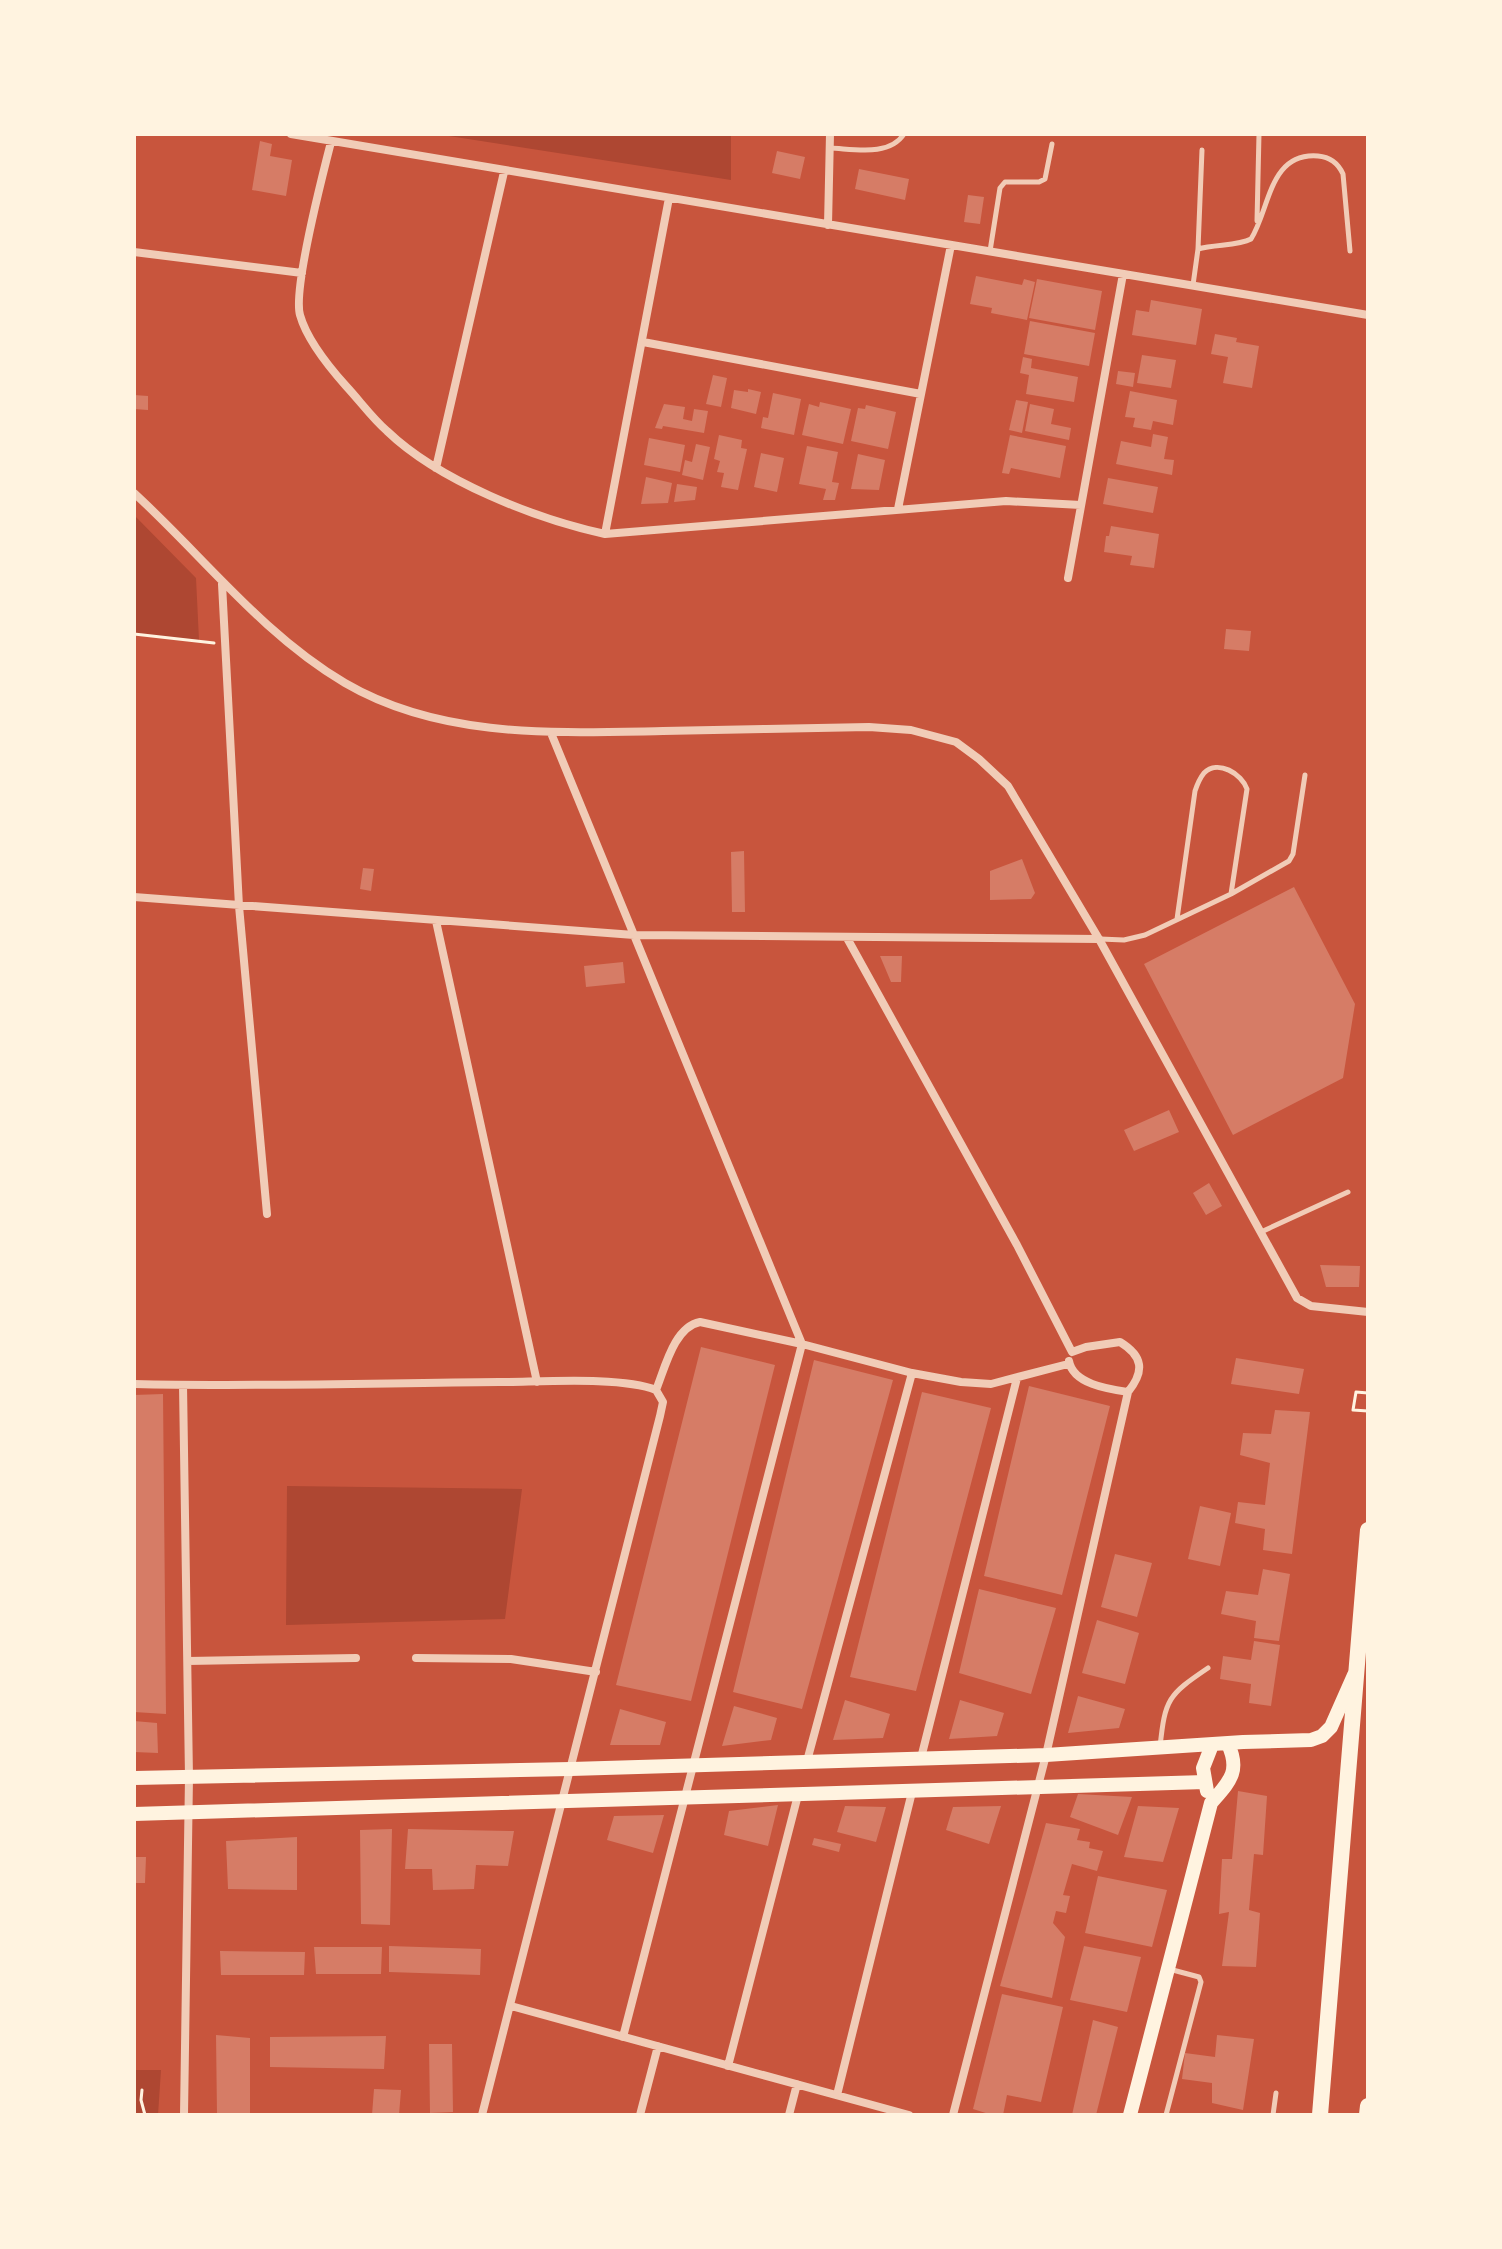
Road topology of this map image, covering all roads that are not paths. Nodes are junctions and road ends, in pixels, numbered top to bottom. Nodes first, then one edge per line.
1 (291, 134) edge
2 (830, 134) edge
3 (904, 134) edge
4 (1259, 134) edge
5 (307, 135) edge
6 (331, 142) junction
7 (1052, 144) dead end
8 (829, 148) junction
9 (1202, 150) dead end
10 (504, 172) junction
11 (669, 198) junction
12 (828, 225) junction
13 (1257, 226) junction
14 (951, 245) junction
15 (1198, 249) junction
16 (1350, 251) dead end
17 (134, 252) edge
18 (990, 252) junction
19 (302, 273) junction
20 (1123, 274) junction
21 (1193, 286) junction
22 (1368, 315) edge
23 (643, 342) junction
24 (921, 394) junction
25 (436, 468) junction
26 (134, 493) edge
27 (1081, 505) junction
28 (898, 509) junction
29 (605, 534) junction
30 (1068, 578) dead end
31 (222, 584) junction
32 (551, 733) junction
33 (1305, 775) dead end
34 (1231, 894) junction
35 (134, 897) edge
36 (239, 906) junction
37 (1177, 919) junction
38 (436, 921) junction
39 (634, 935) junction
40 (847, 938) junction
41 (1099, 939) junction
42 (1348, 1192) dead end
43 (267, 1214) dead end
44 (1260, 1232) junction
45 (1368, 1312) edge
46 (802, 1344) junction
47 (1072, 1352) junction
48 (1068, 1364) junction
49 (912, 1373) junction
50 (1017, 1378) junction
51 (537, 1382) junction
52 (134, 1384) edge
53 (183, 1385) junction
54 (656, 1390) junction
55 (1128, 1392) junction
56 (1368, 1530) edge
57 (356, 1658) dead end
58 (416, 1658) dead end
59 (188, 1661) junction
60 (1208, 1668) dead end
61 (596, 1672) junction
62 (1355, 1673) junction
63 (1228, 1744) junction
64 (1212, 1745) junction
65 (1159, 1748) junction
66 (1046, 1755) junction
67 (921, 1758) junction
68 (807, 1761) junction
69 (692, 1766) junction
70 (571, 1769) junction
71 (189, 1777) junction
72 (134, 1778) edge
73 (1205, 1782) junction
74 (1037, 1788) junction
75 (912, 1792) junction
76 (798, 1795) junction
77 (684, 1798) junction
78 (563, 1802) junction
79 (1211, 1803) junction
80 (189, 1812) junction
81 (134, 1814) edge
82 (1168, 1969) junction
83 (511, 2006) junction
84 (623, 2037) junction
85 (658, 2046) junction
86 (728, 2066) junction
87 (797, 2084) junction
88 (1276, 2093) dead end
89 (837, 2095) junction
90 (1368, 2106) edge
91 (184, 2115) edge
92 (482, 2115) edge
93 (640, 2115) edge
94 (789, 2115) edge
95 (909, 2115) edge
96 (953, 2115) edge
97 (1130, 2115) edge
98 (1166, 2115) edge
99 (1273, 2115) edge
100 (1320, 2115) edge
101 (1367, 2115) edge

1 - 5 street
2 - 8 street
3 - 8 lane
4 - 13 lane
5 - 6 street
6 - 10 street
6 - 19 street
7 - 18 lane
8 - 12 street
9 - 15 lane
10 - 11 street
10 - 25 street
11 - 12 street
11 - 23 street
12 - 14 street
13 - 15 lane
13 - 16 lane
14 - 18 street
14 - 24 street
15 - 21 lane
17 - 19 street
18 - 20 street
19 - 25 street
20 - 21 street
20 - 27 street
21 - 22 street
23 - 24 street
23 - 29 street
24 - 28 street
25 - 29 street
26 - 31 street
27 - 28 street
27 - 30 street
28 - 29 street
31 - 32 street
31 - 36 street
32 - 39 street
32 - 41 street
33 - 34 lane
34 - 37 lane
34 - 37 lane
35 - 36 street
36 - 38 street
36 - 43 street
37 - 41 lane
38 - 39 street
38 - 51 street
39 - 40 street
39 - 46 street
40 - 41 street
40 - 47 street
41 - 44 street
42 - 44 lane
44 - 45 street
46 - 49 street
46 - 54 street
46 - 69 street
47 - 48 street
47 - 55 street
48 - 50 street
48 - 55 street
49 - 50 street
49 - 68 street
50 - 67 street
51 - 53 street
51 - 54 street
52 - 53 street
53 - 59 street
54 - 61 street
55 - 66 street
56 - 62 main road
57 - 59 street
58 - 61 street
59 - 71 street
60 - 65 lane
61 - 70 street
62 - 63 main road
62 - 100 main road
63 - 64 main road
63 - 79 main road
64 - 65 main road
64 - 73 main road
65 - 66 main road
66 - 67 main road
66 - 74 street
67 - 68 main road
68 - 69 main road
69 - 70 main road
69 - 77 street
70 - 71 main road
70 - 78 street
71 - 72 main road
71 - 80 street
73 - 74 main road
73 - 79 main road
74 - 75 main road
74 - 96 street
75 - 76 main road
75 - 89 street
76 - 77 main road
76 - 86 street
77 - 78 main road
77 - 84 street
78 - 80 main road
78 - 83 street
79 - 82 main road
80 - 81 main road
80 - 91 street
82 - 97 main road
82 - 98 lane
83 - 84 street
83 - 92 street
84 - 85 street
85 - 86 street
85 - 93 street
86 - 87 street
87 - 89 street
87 - 94 street
88 - 99 lane
89 - 95 street
90 - 101 main road

